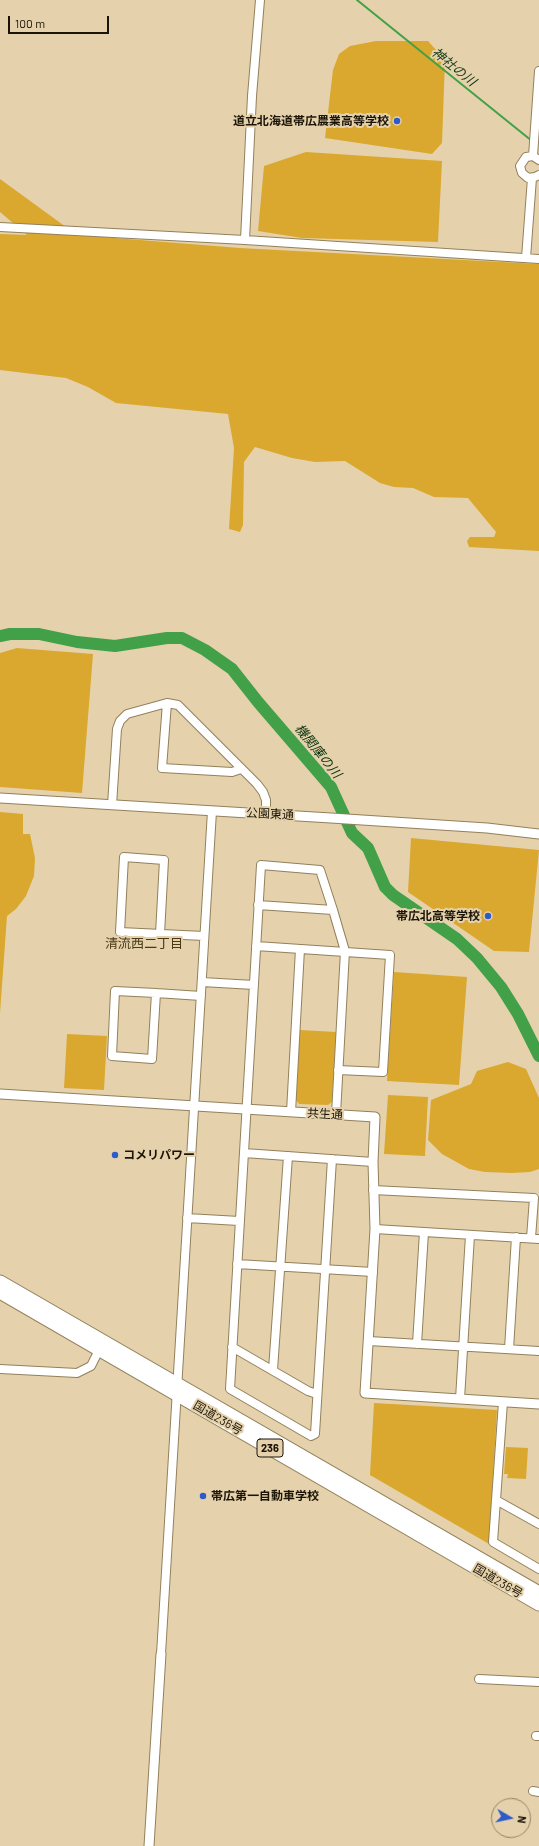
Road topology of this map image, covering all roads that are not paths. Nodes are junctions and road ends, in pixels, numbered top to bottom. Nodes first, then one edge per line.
1 (260, 0) edge
2 (539, 71) edge
3 (536, 158) edge
4 (535, 176) edge
5 (0, 227) edge
6 (245, 240) junction
7 (526, 258) junction
8 (539, 259) edge
9 (167, 702) junction
10 (241, 769) junction
11 (0, 798) edge
12 (112, 805) junction
13 (212, 811) junction
14 (266, 814) junction
15 (539, 834) edge
16 (258, 905) junction
17 (333, 910) junction
18 (160, 934) junction
19 (204, 936) junction
20 (256, 946) junction
21 (300, 949) junction
22 (345, 951) junction
23 (202, 982) junction
24 (254, 985) junction
25 (156, 993) junction
26 (201, 996) junction
27 (338, 1070) junction
28 (0, 1094) edge
29 (194, 1106) junction
30 (246, 1109) junction
31 (291, 1112) junction
32 (336, 1114) junction
33 (244, 1154) junction
34 (288, 1156) junction
35 (332, 1159) junction
36 (373, 1162) junction
37 (373, 1190) junction
38 (187, 1218) junction
39 (239, 1221) junction
40 (375, 1229) junction
41 (424, 1232) junction
42 (470, 1235) junction
43 (516, 1238) junction
44 (535, 1239) edge
45 (237, 1264) junction
46 (280, 1267) junction
47 (325, 1270) junction
48 (373, 1272) junction
49 (0, 1282) edge
50 (0, 1292) edge
51 (369, 1341) junction
52 (417, 1344) junction
53 (101, 1345) junction
54 (464, 1346) junction
55 (232, 1347) junction
56 (509, 1349) junction
57 (539, 1351) edge
58 (0, 1369) edge
59 (273, 1370) junction
60 (176, 1389) junction
61 (317, 1394) junction
62 (460, 1399) junction
63 (503, 1402) junction
64 (539, 1404) edge
65 (496, 1500) junction
66 (539, 1524) edge
67 (539, 1569) edge
68 (539, 1593) edge
69 (539, 1604) edge
70 (162, 1654) joint
71 (479, 1679) dead end
72 (539, 1682) edge
73 (149, 1846) edge

1 - 6 street
2 - 3 street
3 - 4 street
4 - 7 street
5 - 6 street
6 - 7 street
7 - 8 street
9 - 10 street
9 - 10 street
9 - 12 street
10 - 14 street
11 - 12 street, 公園東通
12 - 13 street, 公園東通
13 - 14 street, 公園東通
13 - 19 street
14 - 15 street, 公園東通
16 - 17 street
16 - 17 street
16 - 20 street
17 - 22 street
18 - 18 street
18 - 19 street
19 - 23 street
20 - 21 street
20 - 24 street
21 - 22 street
21 - 31 street
22 - 27 street
22 - 27 street
23 - 24 street
23 - 26 street
24 - 30 street
25 - 25 street
25 - 26 street
26 - 29 street
27 - 32 street
28 - 29 street, 共生通
29 - 30 street, 共生通
29 - 38 street
30 - 31 street, 共生通
30 - 33 street
31 - 32 street, 共生通
32 - 36 street, 共生通
33 - 34 street
33 - 39 street
34 - 35 street
34 - 46 street
35 - 36 street
35 - 47 street
36 - 37 street, 共生通
37 - 40 street, 共生通
37 - 44 street
38 - 39 street
38 - 60 street
39 - 45 street
40 - 41 street
40 - 48 street, 共生通
41 - 42 street
41 - 52 street
42 - 43 street
42 - 54 street
43 - 44 street
43 - 56 street
45 - 46 street
45 - 55 street
46 - 47 street
46 - 59 street
47 - 48 street
47 - 61 street
48 - 51 street, 共生通
49 - 53 highway, 国道236号 / 236
50 - 53 highway, 国道236号 / 236
51 - 52 street
51 - 62 street, 共生通
52 - 54 street
53 - 58 street
53 - 60 highway, 国道236号 / 236
54 - 56 street
54 - 62 street
55 - 59 street
55 - 61 street
56 - 57 street
59 - 61 street
60 - 68 highway, 国道236号 / 236
60 - 69 highway, 国道236号 / 236
60 - 70 street
62 - 63 street
63 - 64 street
63 - 65 street
65 - 66 street
65 - 67 street
70 - 73 street
71 - 72 street

